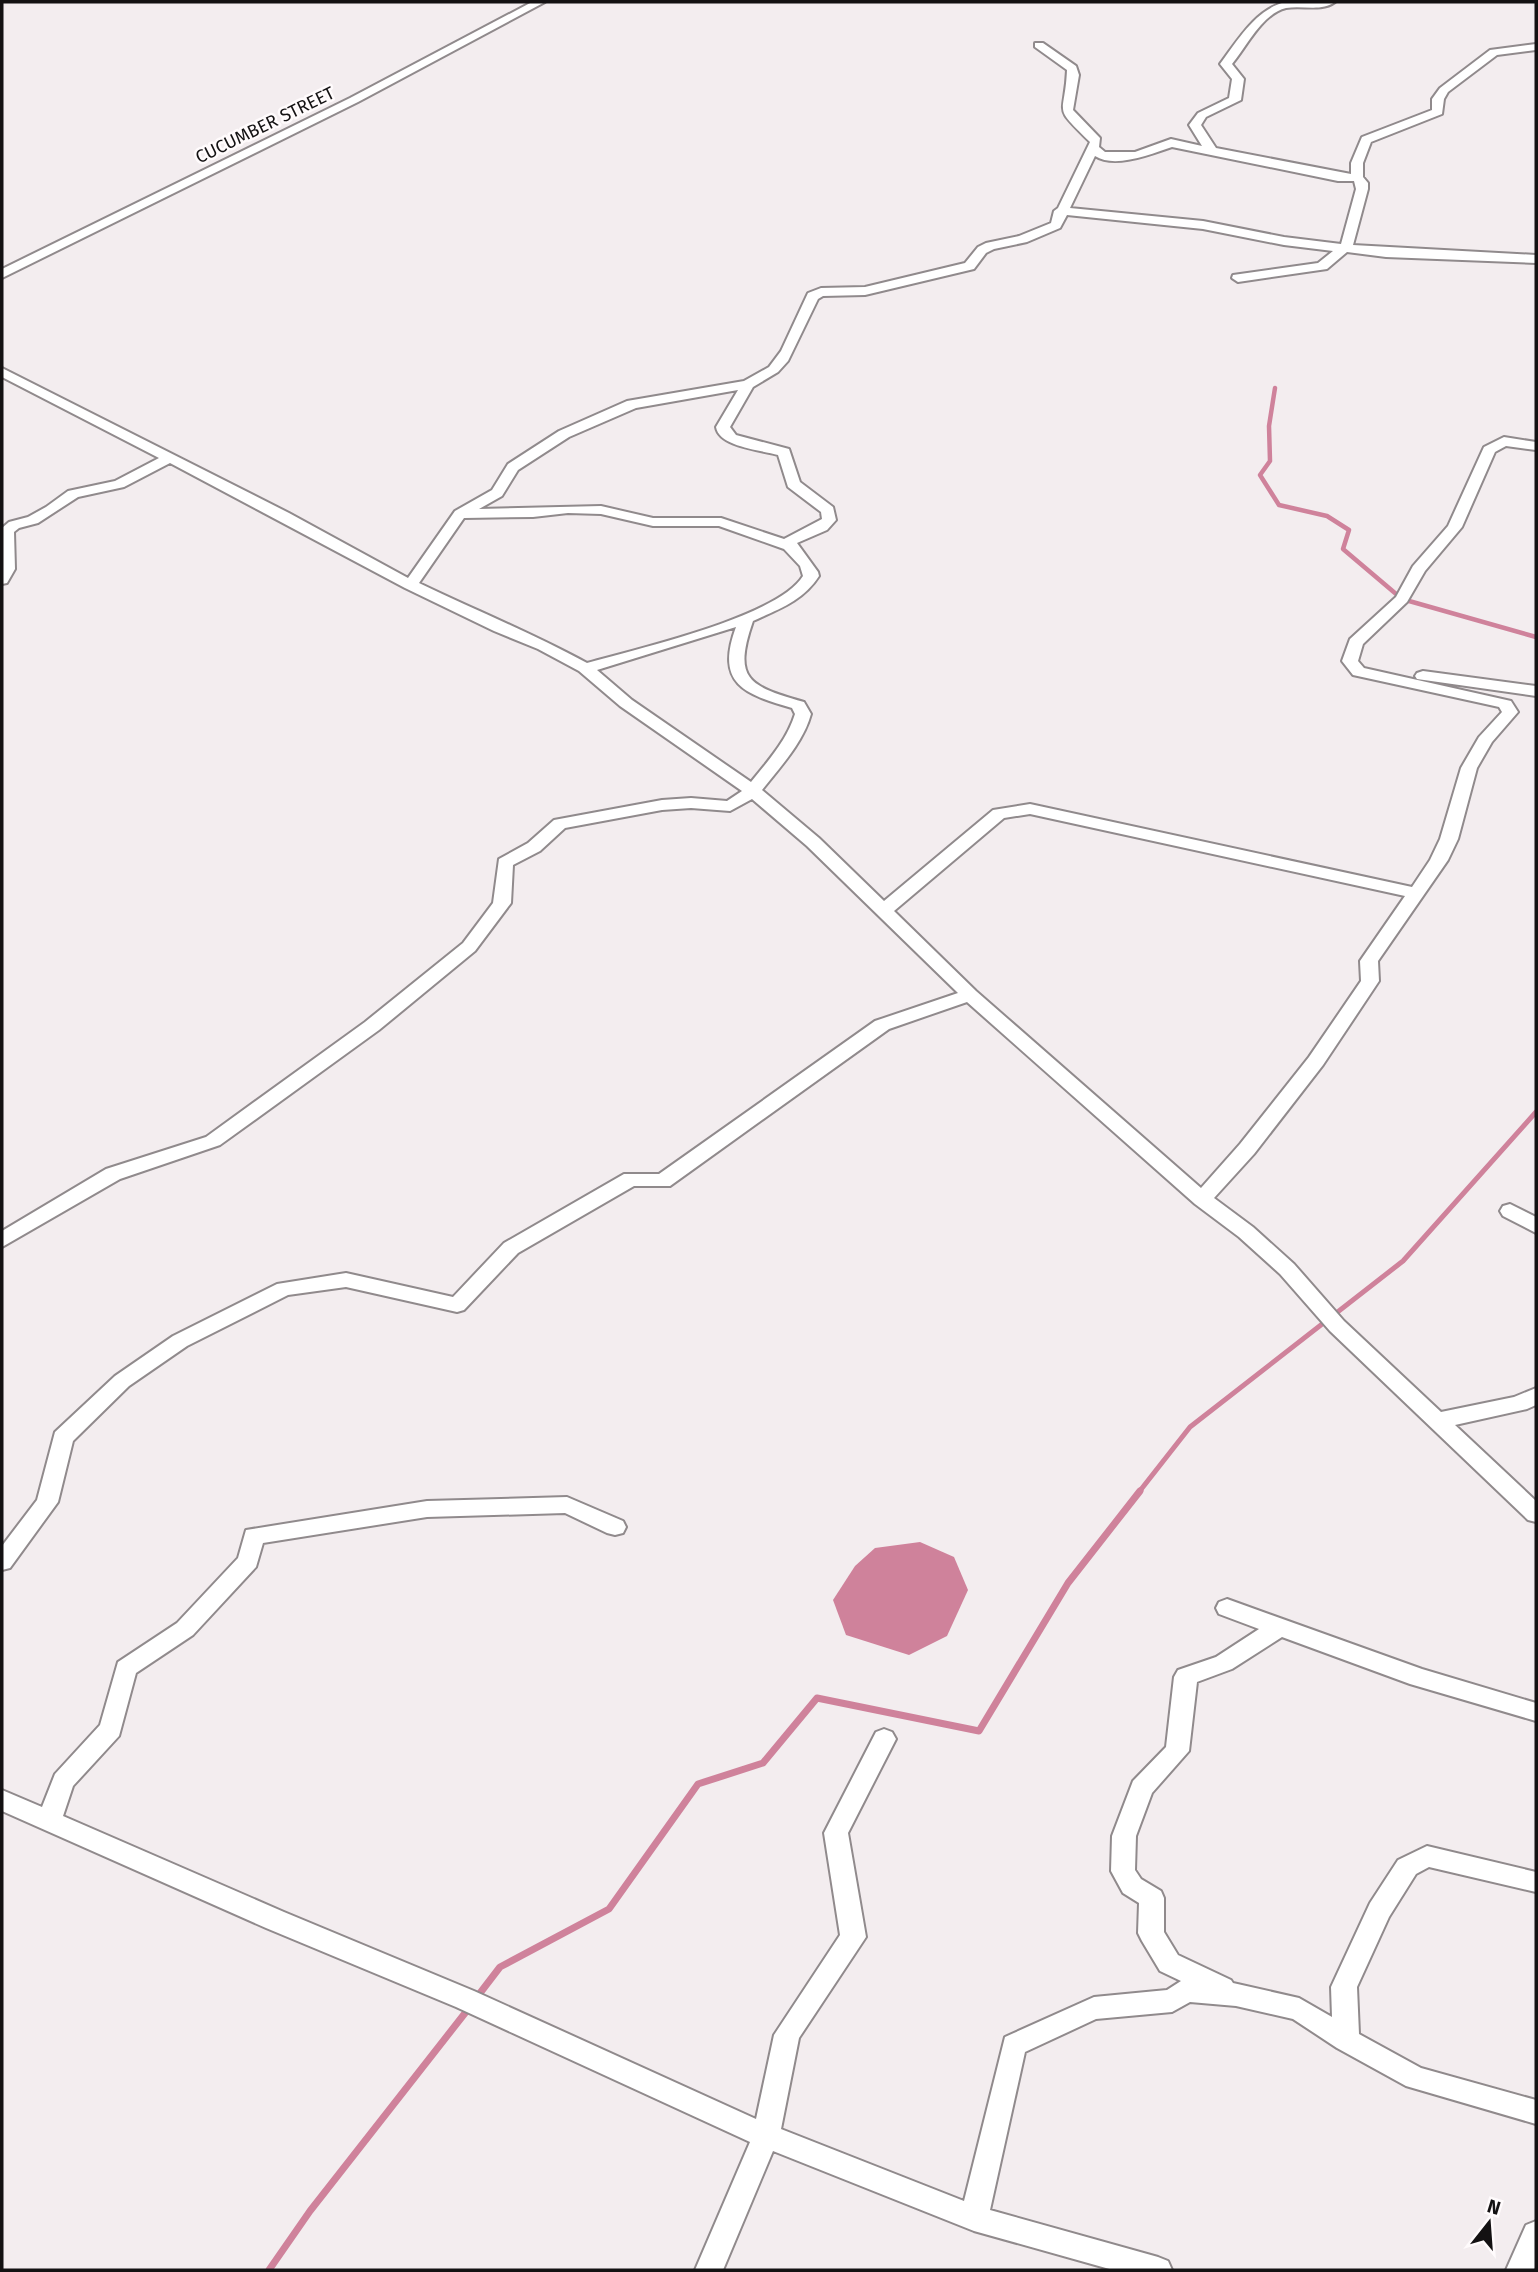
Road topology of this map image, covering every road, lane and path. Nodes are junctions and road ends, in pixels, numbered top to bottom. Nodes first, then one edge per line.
1 (540, 2) edge
2 (1330, 2) edge
3 (1039, 45) dead end
4 (1536, 47) edge
5 (1093, 148) junction
6 (1212, 151) junction
7 (1356, 177) junction
8 (1060, 211) junction
9 (1347, 246) junction
10 (1536, 258) edge
11 (2, 274) edge
12 (1238, 278) dead end
13 (2, 372) edge
14 (748, 384) junction
15 (1536, 446) edge
16 (172, 458) junction
17 (460, 514) junction
18 (789, 546) junction
19 (2, 580) edge
20 (410, 585) junction
21 (746, 620) junction
22 (585, 668) junction
23 (1359, 672) junction
24 (1536, 691) edge
25 (753, 792) junction
26 (1416, 893) junction
27 (883, 911) junction
28 (970, 995) junction
29 (1202, 1199) junction
30 (1510, 1211) dead end
31 (1536, 1226) edge
32 (2, 1240) edge
33 (1536, 1396) edge
34 (1436, 1421) junction
35 (1536, 1514) edge
36 (615, 1527) dead end
37 (2, 1562) edge
38 (1227, 1608) dead end
39 (1280, 1627) junction
40 (1536, 1712) edge
41 (884, 1739) dead end
42 (2, 1800) edge
43 (49, 1820) junction
44 (1536, 1882) edge
45 (1236, 1995) junction
46 (1346, 2040) junction
47 (1536, 2112) edge
48 (766, 2137) junction
49 (974, 2218) junction
50 (1536, 2234) edge
51 (709, 2270) edge
52 (1158, 2270) edge
53 (1520, 2270) edge

1 - 11 street, CUCUMBER STREET
2 - 6 street
3 - 5 street
4 - 7 street
5 - 6 street
5 - 8 street
6 - 7 street
7 - 9 street
8 - 9 street
8 - 14 street
9 - 10 street
9 - 12 street
13 - 16 street
14 - 17 street
14 - 18 street
15 - 23 street
16 - 19 street
16 - 20 street
17 - 18 street
17 - 20 street
18 - 21 street
20 - 22 street
21 - 22 street
21 - 25 street
22 - 25 street
23 - 24 street
23 - 26 street
25 - 27 street
25 - 32 street
26 - 27 street
26 - 29 street
27 - 28 street
28 - 29 street
28 - 37 street
29 - 34 street
30 - 31 street
33 - 34 street
34 - 35 street
36 - 43 street
38 - 39 street
39 - 40 street
39 - 45 street
41 - 48 street
42 - 43 street
43 - 48 street
44 - 46 street
45 - 46 street
45 - 49 street
46 - 47 street
48 - 49 street
48 - 51 street
49 - 52 street
50 - 53 street

